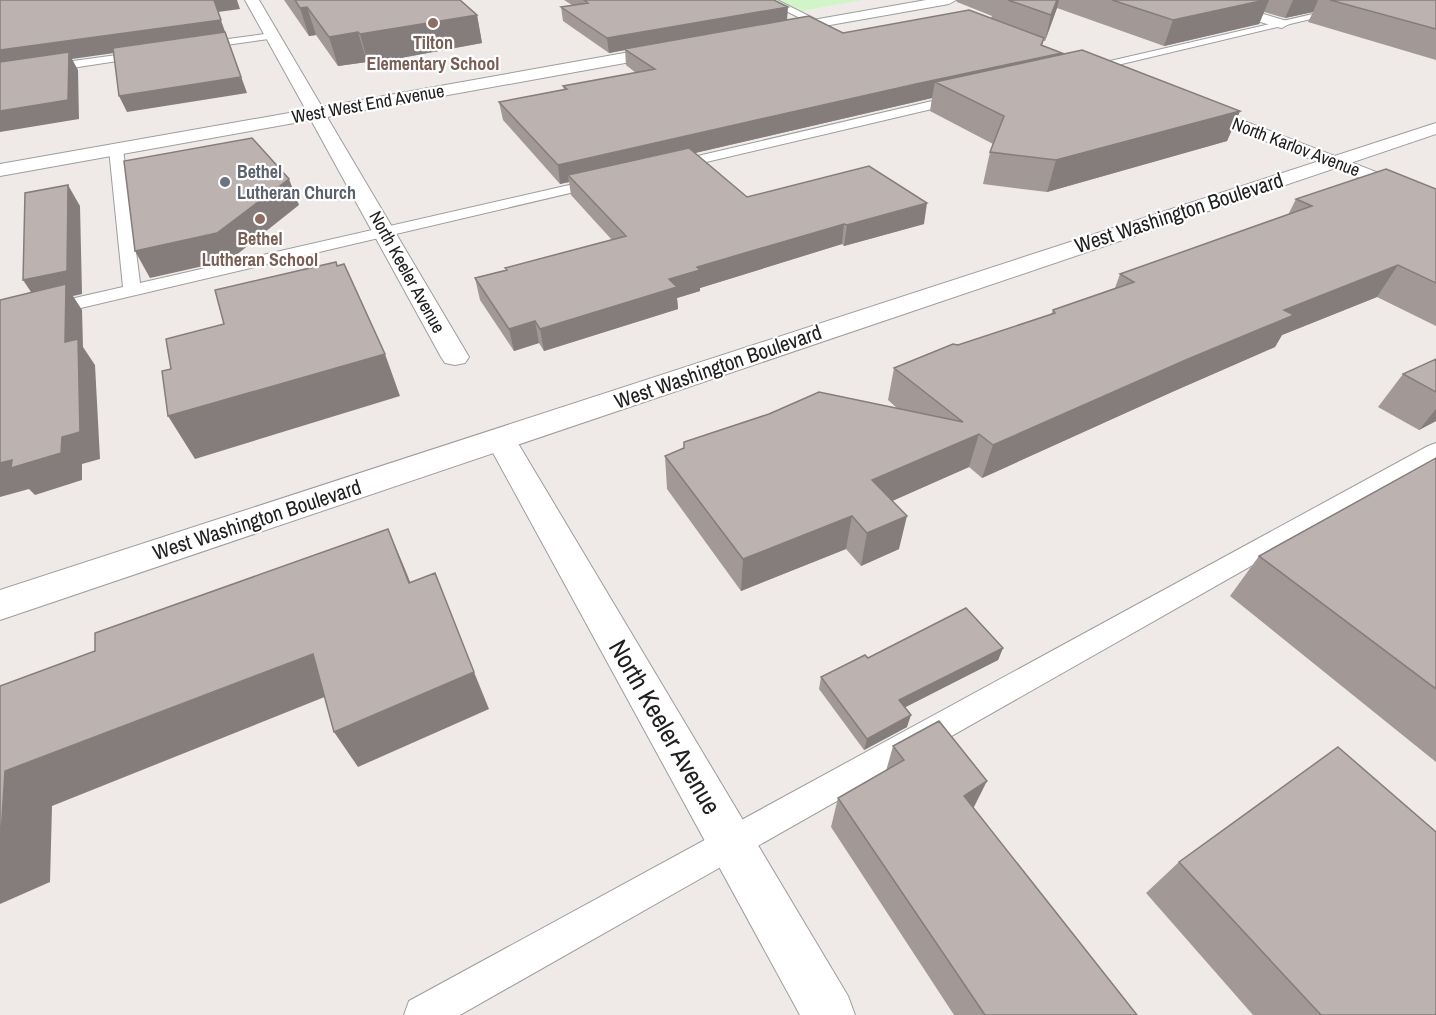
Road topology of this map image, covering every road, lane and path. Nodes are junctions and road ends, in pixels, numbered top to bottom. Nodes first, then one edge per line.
1 (252, 0) edge
2 (769, 0) edge
3 (1202, 0) edge
4 (1386, 0) edge
5 (926, 2) edge
6 (952, 7) edge
7 (818, 23) junction
8 (1282, 24) junction
9 (759, 34) edge
10 (272, 36) junction
11 (688, 47) edge
12 (188, 48) edge
13 (152, 53) edge
14 (1071, 66) edge
15 (1094, 68) junction
16 (0, 75) edge
17 (1126, 80) edge
18 (975, 95) edge
19 (1179, 101) edge
20 (317, 113) junction
21 (1436, 128) edge
22 (116, 149) junction
23 (1333, 162) junction
24 (660, 168) edge
25 (0, 170) edge
26 (613, 179) edge
27 (1436, 202) edge
28 (384, 232) junction
29 (132, 291) junction
30 (0, 321) edge
31 (455, 357) dead end
32 (501, 440) junction
33 (1436, 452) edge
34 (0, 604) edge
35 (730, 842) junction
36 (423, 1015) edge
37 (829, 1015) edge

1 - 10 street, North Keeler Avenue
2 - 7 lane
3 - 8 street
4 - 8 lane
5 - 6 street
5 - 7 street
7 - 9 street
8 - 15 lane
10 - 12 lane
10 - 20 street, North Keeler Avenue
11 - 20 street, West West End Avenue
13 - 16 lane
14 - 15 street
15 - 17 street
18 - 24 lane
19 - 23 street, North Karlov Avenue
20 - 22 street, West West End Avenue
20 - 28 street, North Keeler Avenue
21 - 23 street, West Washington Boulevard
22 - 25 street, West West End Avenue
22 - 29 lane
23 - 27 street, North Karlov Avenue
23 - 32 street, West Washington Boulevard
26 - 28 lane
28 - 29 lane
28 - 31 street, North Keeler Avenue
29 - 30 lane
32 - 34 street, West Washington Boulevard
32 - 35 street, North Keeler Avenue
33 - 35 lane
35 - 36 lane
35 - 37 street, North Keeler Avenue

